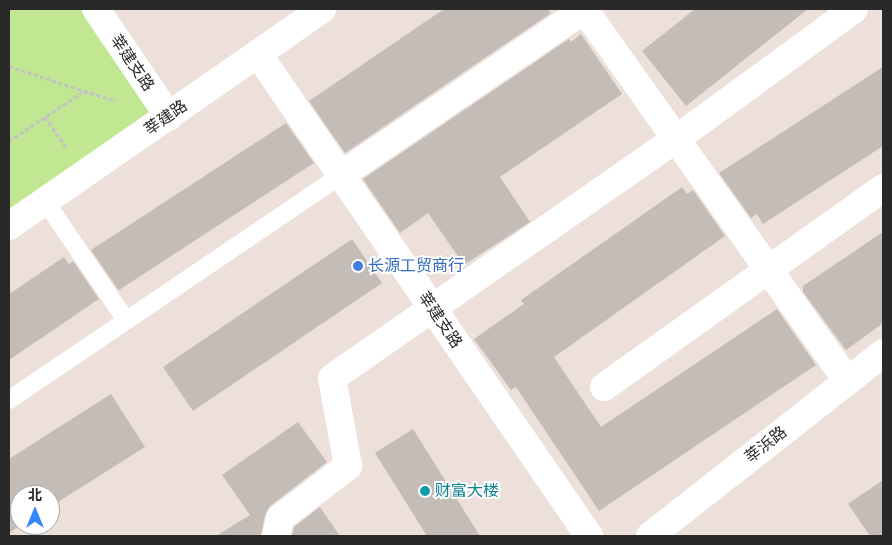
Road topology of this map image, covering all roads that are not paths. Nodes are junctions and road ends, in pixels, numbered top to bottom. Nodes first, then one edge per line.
1 (96, 9) edge
2 (322, 9) edge
3 (584, 9) edge
4 (854, 9) edge
5 (258, 54) junction
6 (169, 117) junction
7 (676, 139) junction
8 (341, 175) junction
9 (883, 188) edge
10 (45, 201) junction
11 (9, 226) edge
12 (769, 271) junction
13 (433, 309) junction
14 (126, 320) junction
15 (883, 353) edge
16 (848, 381) junction
17 (604, 387) dead end
18 (9, 400) edge
19 (276, 536) edge
20 (589, 536) edge
21 (650, 536) edge

1 - 6 street, 莘建支路
2 - 5 street, 莘建路
3 - 7 street
3 - 8 street
4 - 7 street
5 - 6 street, 莘建路
5 - 8 street, 莘建支路
6 - 10 street, 莘建路
7 - 12 street
7 - 13 street
8 - 13 street, 莘建支路
8 - 14 lane
9 - 12 street
10 - 11 street, 莘建路
10 - 14 lane
12 - 16 street
12 - 17 street
13 - 19 street
13 - 20 street, 莘建支路
14 - 18 lane
15 - 16 street, 莘浜路
16 - 21 street, 莘浜路

